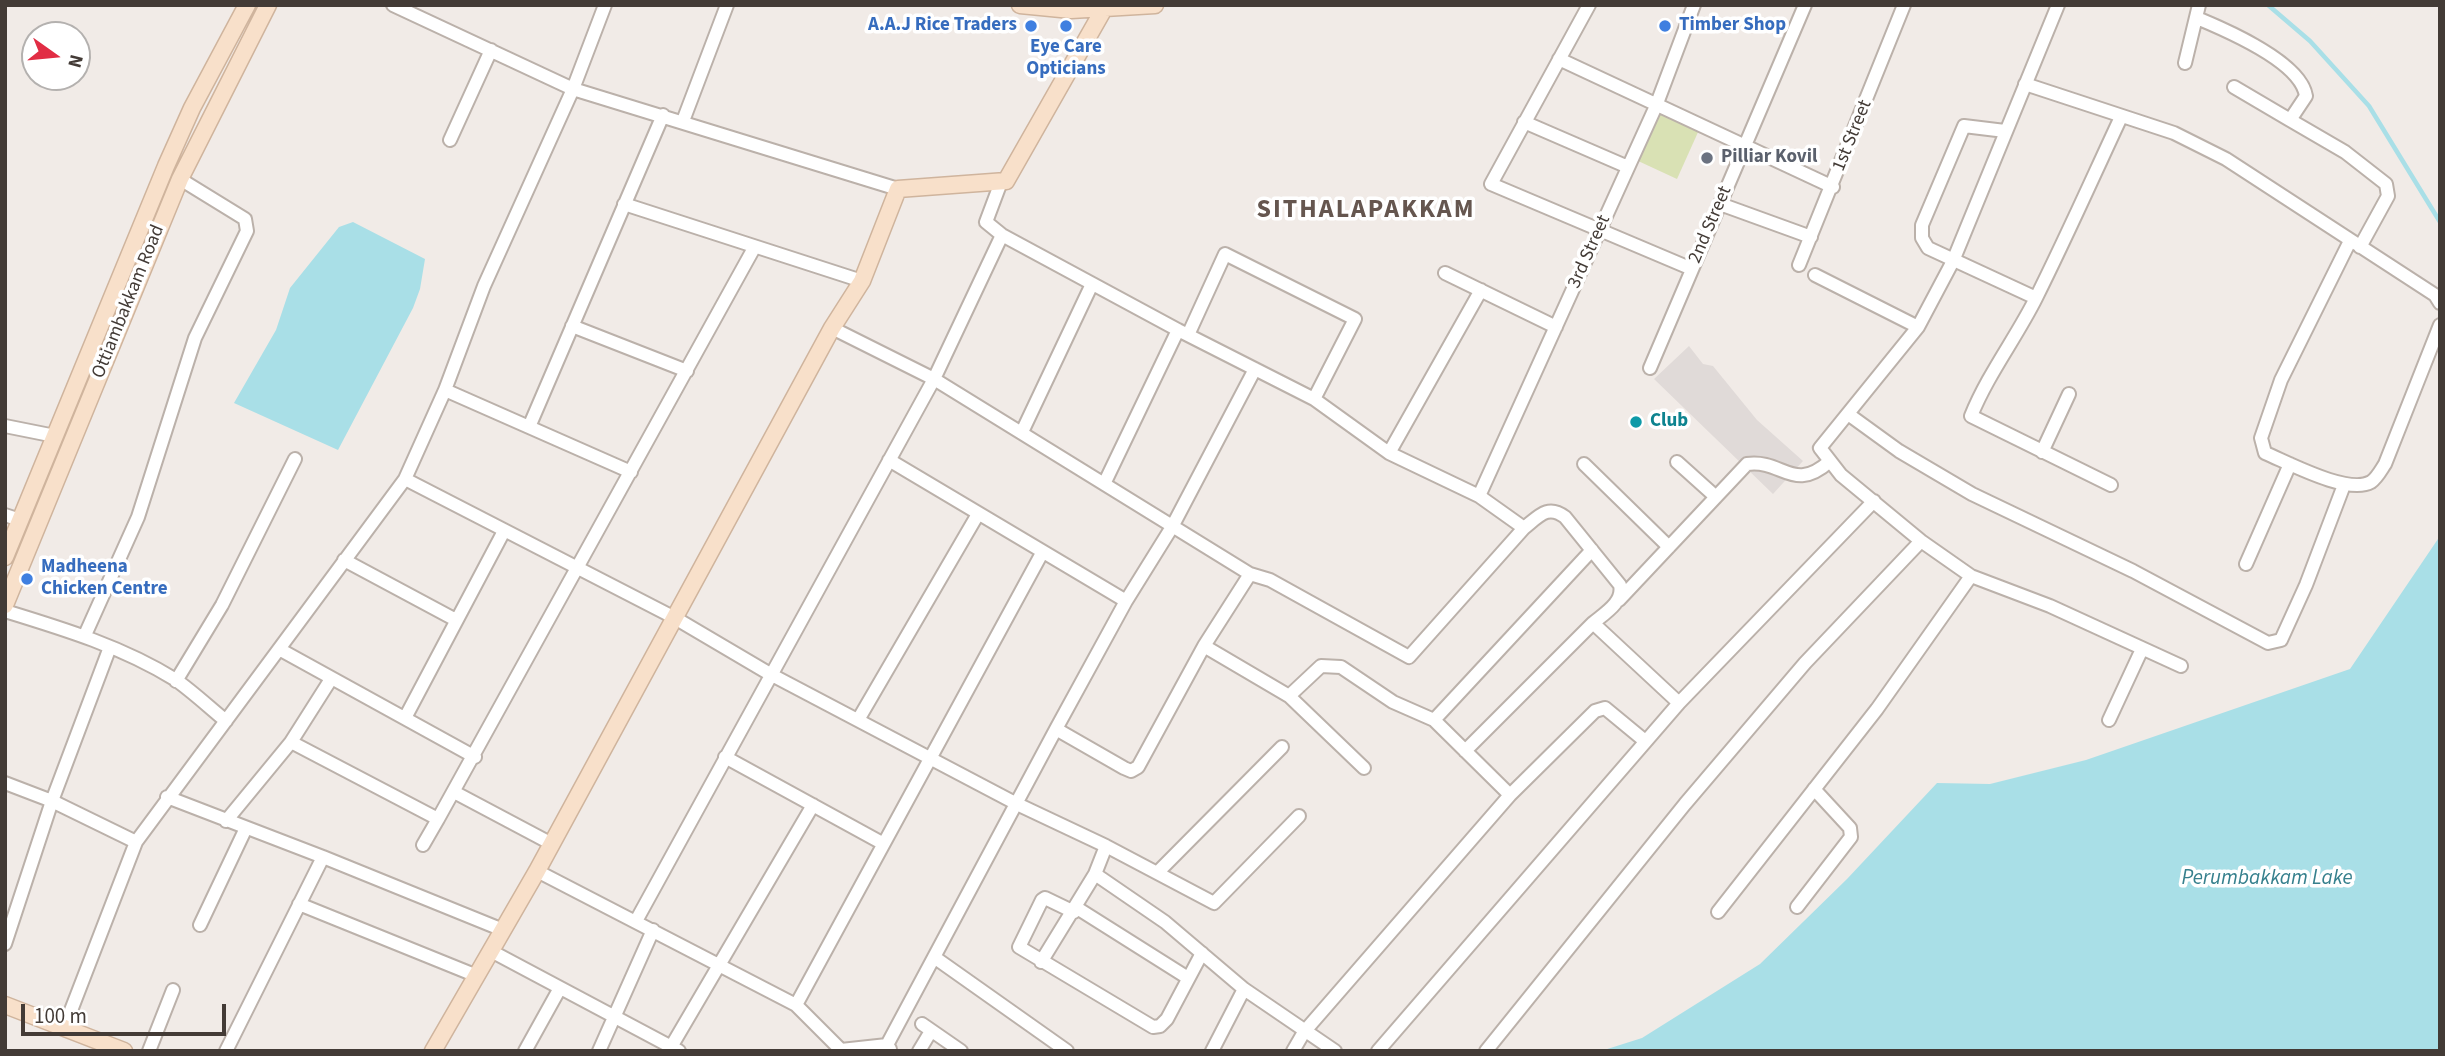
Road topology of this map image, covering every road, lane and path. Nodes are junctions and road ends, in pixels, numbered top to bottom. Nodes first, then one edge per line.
1 (247, 5) edge
2 (268, 5) edge
3 (393, 5) edge
4 (605, 5) edge
5 (727, 5) edge
6 (1020, 5) edge
7 (1156, 5) edge
8 (1588, 5) edge
9 (1694, 5) edge
10 (1805, 5) edge
11 (1904, 5) edge
12 (2058, 5) edge
13 (1097, 6) edge
14 (2198, 12) edge
15 (491, 50) junction
16 (1559, 60) junction
17 (2185, 63) dead end
18 (2025, 84) junction
19 (2234, 87) dead end
20 (573, 89) junction
21 (1656, 106) junction
22 (663, 115) junction
23 (2121, 117) junction
24 (2290, 120) junction
25 (683, 121) junction
26 (1524, 122) junction
27 (2005, 131) junction
28 (450, 140) dead end
29 (1745, 146) junction
30 (1628, 167) junction
31 (180, 179) junction
32 (1001, 182) junction
33 (1833, 187) junction
34 (898, 190) junction
35 (624, 204) junction
36 (1720, 204) junction
37 (1599, 231) junction
38 (1002, 235) junction
39 (1811, 237) junction
40 (2355, 244) junction
41 (754, 248) junction
42 (1954, 261) junction
43 (1799, 265) dead end
44 (1692, 269) junction
45 (1445, 273) dead end
46 (1815, 275) dead end
47 (862, 281) junction
48 (1092, 284) junction
49 (1481, 290) junction
50 (2036, 299) junction
51 (2440, 303) edge
52 (2440, 325) edge
53 (572, 326) junction
54 (1556, 327) junction
55 (1918, 327) junction
56 (832, 328) junction
57 (1183, 333) junction
58 (1650, 368) dead end
59 (1255, 369) junction
60 (687, 371) junction
61 (934, 379) junction
62 (445, 390) junction
63 (2069, 394) dead end
64 (1314, 399) junction
65 (1848, 414) junction
66 (5, 426) edge
67 (529, 427) junction
68 (1022, 432) junction
69 (55, 436) junction
70 (2042, 452) junction
71 (1389, 453) junction
72 (295, 459) dead end
73 (888, 460) junction
74 (1830, 461) junction
75 (1677, 463) dead end
76 (1584, 464) dead end
77 (2290, 464) junction
78 (631, 472) junction
79 (405, 479) junction
80 (1105, 482) junction
81 (2111, 485) dead end
82 (2344, 485) junction
83 (1479, 496) junction
84 (1716, 498) junction
85 (1874, 502) junction
86 (978, 514) junction
87 (13, 517) edge
88 (1172, 527) junction
89 (1524, 528) junction
90 (504, 531) junction
91 (1921, 541) junction
92 (1669, 547) junction
93 (1592, 550) junction
94 (1042, 553) junction
95 (5, 557) edge
96 (344, 560) junction
97 (2246, 565) dead end
98 (578, 569) junction
99 (1250, 574) junction
100 (1971, 576) junction
101 (1619, 600) junction
102 (1126, 601) junction
103 (5, 606) edge
104 (5, 611) edge
105 (675, 618) junction
106 (456, 621) junction
107 (1592, 623) junction
108 (85, 635) junction
109 (1204, 646) junction
110 (110, 647) junction
111 (279, 649) junction
112 (2142, 649) junction
113 (2181, 666) dead end
114 (770, 674) junction
115 (331, 680) junction
116 (176, 681) junction
117 (1289, 696) junction
118 (1679, 703) junction
119 (405, 718) junction
120 (858, 720) junction
121 (1434, 720) junction
122 (2109, 720) dead end
123 (226, 722) junction
124 (1056, 729) junction
125 (1645, 741) junction
126 (291, 742) junction
127 (1282, 747) dead end
128 (1465, 751) junction
129 (475, 757) junction
130 (725, 757) junction
131 (928, 757) junction
132 (1364, 768) dead end
133 (5, 783) edge
134 (1814, 789) junction
135 (454, 792) junction
136 (1510, 795) junction
137 (167, 797) junction
138 (52, 802) junction
139 (1017, 804) junction
140 (813, 805) junction
141 (1299, 816) dead end
142 (438, 820) junction
143 (226, 821) junction
144 (246, 828) junction
145 (136, 842) junction
146 (883, 843) junction
147 (552, 844) junction
148 (423, 845) dead end
149 (1106, 846) junction
150 (323, 857) junction
151 (537, 871) junction
152 (1158, 872) junction
153 (1095, 874) junction
154 (299, 904) junction
155 (1797, 907) dead end
156 (1076, 910) junction
157 (1718, 912) dead end
158 (635, 921) junction
159 (200, 925) dead end
160 (503, 930) junction
161 (653, 930) junction
162 (5, 944) edge
163 (491, 951) junction
164 (1202, 953) junction
165 (934, 957) junction
166 (1041, 962) junction
167 (719, 965) junction
168 (477, 976) junction
169 (1188, 978) junction
170 (560, 988) junction
171 (1244, 989) junction
172 (173, 990) dead end
173 (5, 1005) edge
174 (796, 1005) junction
175 (616, 1018) junction
176 (65, 1026) junction
177 (1304, 1032) junction
178 (668, 1048) edge
179 (889, 1048) edge
180 (124, 1051) edge
181 (149, 1051) edge
182 (226, 1051) edge
183 (433, 1051) edge
184 (525, 1051) edge
185 (599, 1051) edge
186 (841, 1051) edge
187 (919, 1051) edge
188 (961, 1051) edge
189 (1067, 1051) edge
190 (1212, 1051) edge
191 (1293, 1051) edge
192 (1335, 1051) edge
193 (1378, 1051) edge
194 (1486, 1051) edge

1 - 69 street, Ottiambakkam Road
2 - 31 street, Ottiambakkam Road
3 - 15 street
4 - 20 street
5 - 25 street
6 - 13 street
7 - 13 street
8 - 16 street
9 - 21 street, 3rd Street
10 - 29 street, 2nd Street
11 - 33 street, 1st Street
12 - 18 street
13 - 32 street
14 - 17 street
14 - 24 street
15 - 20 street
15 - 28 street
16 - 21 street
16 - 26 street
18 - 23 street
18 - 27 street
19 - 24 street
20 - 22 street
20 - 62 street
21 - 29 street
21 - 30 street, 3rd Street
22 - 25 street
22 - 35 street
23 - 40 street
23 - 50 street
24 - 40 street
25 - 34 street
26 - 30 street
26 - 37 street
27 - 42 street
27 - 42 street
29 - 33 street
29 - 36 street, 2nd Street
30 - 37 street, 3rd Street
31 - 103 street, Ottiambakkam Road
31 - 108 street
32 - 34 street
32 - 38 street
33 - 39 street, 1st Street
34 - 47 street
35 - 41 street
35 - 53 street
36 - 39 street
36 - 44 street, 2nd Street
37 - 44 street
37 - 54 street, 3rd Street
38 - 48 street
38 - 61 street
39 - 43 street, 1st Street
40 - 51 street
40 - 77 street
41 - 47 street
41 - 60 street
42 - 50 street
42 - 55 street
44 - 58 street, 2nd Street
45 - 49 street
46 - 55 street
47 - 56 street
48 - 57 street
48 - 68 street
49 - 54 street
49 - 71 street
50 - 70 street
52 - 82 street
53 - 60 street
53 - 67 street
54 - 83 street, 3rd Street
55 - 65 street
56 - 61 street
56 - 105 street
57 - 59 street
57 - 64 street
57 - 80 street
59 - 64 street
59 - 88 street
60 - 78 street
61 - 68 street
61 - 73 street
62 - 67 street
62 - 79 street
63 - 70 street
64 - 71 street
65 - 74 street
65 - 82 street
66 - 69 street
67 - 78 street
68 - 80 street
69 - 87 street, Ottiambakkam Road
70 - 81 street
71 - 83 street
72 - 116 street
73 - 86 street
73 - 114 street
74 - 84 street
74 - 85 street
75 - 84 street
76 - 92 street
77 - 82 street
77 - 97 street
78 - 98 street
79 - 90 street
79 - 96 street
80 - 88 street
83 - 89 street
84 - 92 street
85 - 91 street
85 - 118 street
86 - 94 street
86 - 120 street
87 - 95 street, Ottiambakkam Road
88 - 99 street
88 - 102 street
89 - 93 street
89 - 99 street
90 - 98 street
90 - 106 street
91 - 100 street
91 - 194 street
92 - 101 street
93 - 101 street
93 - 121 street
94 - 102 street
94 - 131 street
96 - 106 street
96 - 111 street
98 - 105 street
98 - 129 street
99 - 109 street
100 - 112 street
100 - 134 street
101 - 107 street
102 - 124 street
104 - 108 street
105 - 114 street
105 - 147 street
106 - 119 street
107 - 118 street
107 - 128 street
108 - 110 street
109 - 117 street
109 - 124 street
110 - 116 street
110 - 138 street
111 - 115 street
111 - 123 street
112 - 113 street
112 - 122 street
114 - 120 street
114 - 130 street
115 - 119 street
115 - 126 street
116 - 123 street
117 - 121 street
117 - 132 street
118 - 125 street
119 - 129 street
120 - 131 street
121 - 128 street
123 - 137 street
124 - 139 street
125 - 136 street
125 - 193 street
126 - 142 street
126 - 143 street
127 - 152 street
128 - 136 street
129 - 135 street
130 - 140 street
130 - 158 street
131 - 139 street
131 - 146 street
133 - 138 street
134 - 155 street
134 - 157 street
135 - 142 street
135 - 147 street
136 - 177 street
137 - 143 street
137 - 145 street
138 - 145 street
138 - 162 street
139 - 149 street
139 - 165 street
140 - 146 street
140 - 167 street
141 - 152 street
142 - 148 street
143 - 144 street
144 - 150 street
144 - 159 street
145 - 176 street
146 - 174 street
147 - 151 street
149 - 152 street
149 - 153 street
150 - 154 street
150 - 160 street
151 - 158 street
151 - 160 street
153 - 156 street
153 - 164 street
154 - 168 street
154 - 182 street
156 - 166 street
156 - 166 street
156 - 169 street
158 - 161 street
160 - 163 street
161 - 167 street
161 - 175 street
163 - 168 street
163 - 170 street
164 - 169 street
164 - 171 street
165 - 179 street
165 - 189 street
166 - 169 street
167 - 174 street
167 - 178 street
168 - 183 street
170 - 175 street
170 - 184 street
171 - 177 street
171 - 190 street
172 - 181 street
173 - 176 street
174 - 186 street
175 - 178 street
175 - 185 street
176 - 180 street
177 - 191 street
177 - 192 street
179 - 186 street
187 - 188 street

